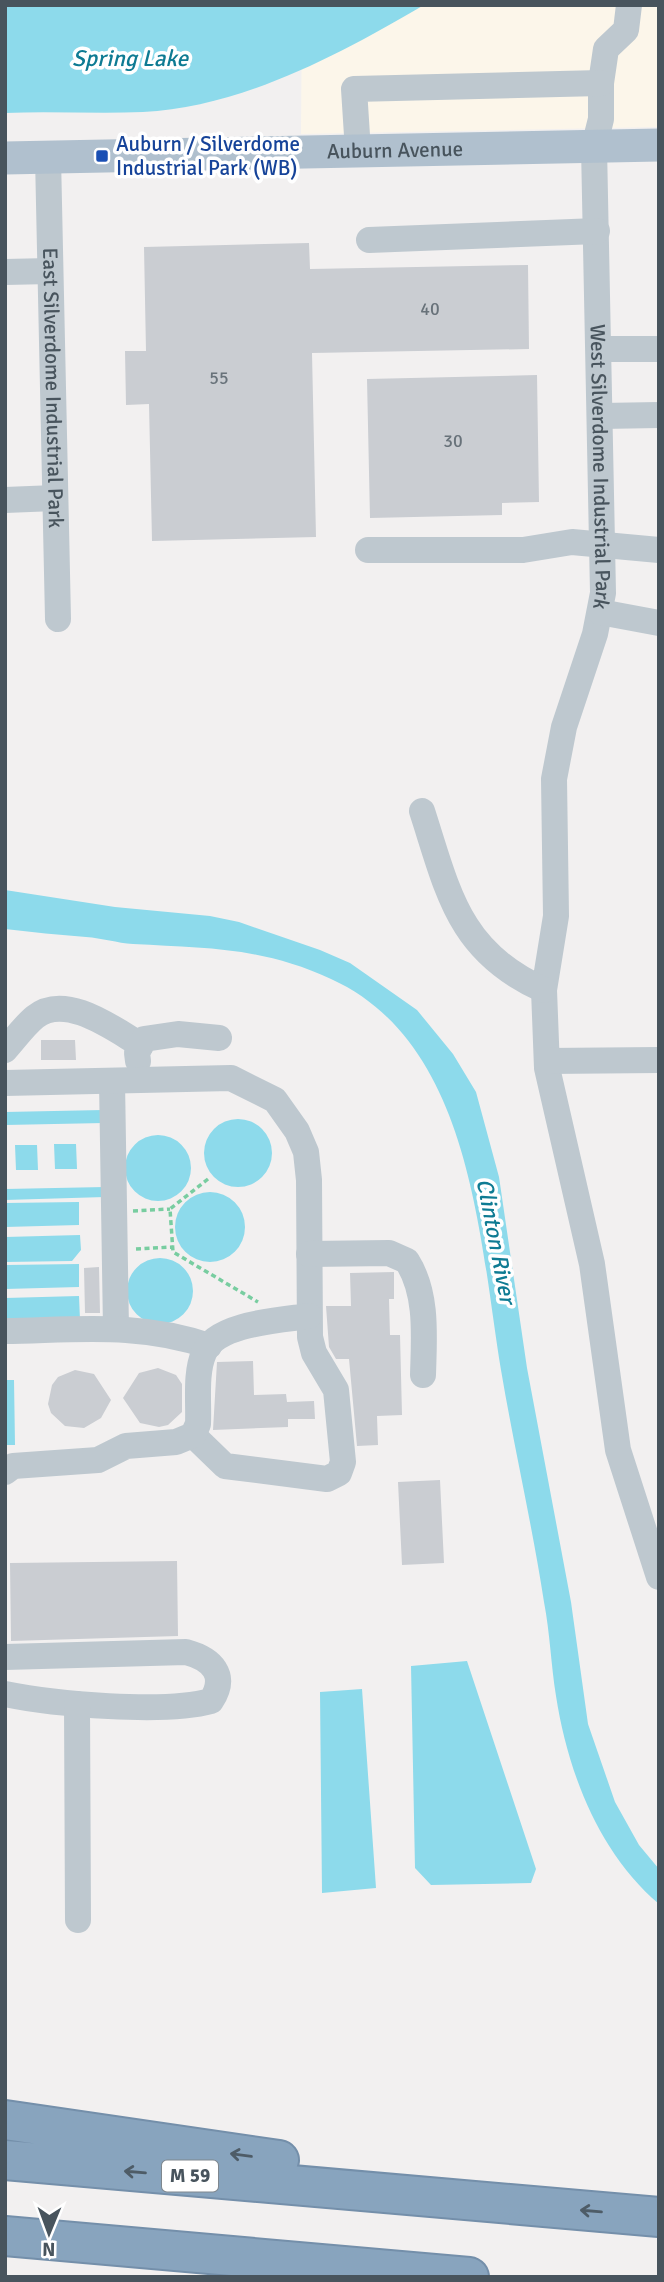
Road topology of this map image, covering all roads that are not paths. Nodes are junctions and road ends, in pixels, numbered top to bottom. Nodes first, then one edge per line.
1 (629, 5) edge
2 (601, 83) junction
3 (659, 145) edge
4 (594, 147) junction
5 (358, 151) junction
6 (5, 158) edge
7 (48, 158) junction
8 (597, 231) junction
9 (369, 240) dead end
10 (50, 271) junction
11 (5, 272) edge
12 (599, 349) junction
13 (659, 349) edge
14 (659, 415) edge
15 (601, 416) junction
16 (55, 498) junction
17 (5, 500) edge
18 (604, 547) junction
19 (368, 550) dead end
20 (659, 550) edge
21 (600, 612) junction
22 (58, 619) dead end
23 (659, 623) edge
24 (422, 811) dead end
25 (544, 990) junction
26 (219, 1038) dead end
27 (141, 1045) junction
28 (5, 1049) edge
29 (659, 1060) edge
30 (547, 1062) junction
31 (7, 1080) edge
32 (141, 1080) junction
33 (112, 1081) junction
34 (309, 1254) junction
35 (298, 1317) junction
36 (116, 1329) junction
37 (5, 1331) edge
38 (209, 1346) junction
39 (423, 1375) dead end
40 (193, 1435) junction
41 (5, 1472) edge
42 (659, 1577) edge
43 (5, 1657) edge
44 (5, 1694) edge
45 (77, 1704) junction
46 (78, 1920) dead end
47 (5, 2120) edge
48 (5, 2160) edge
49 (374, 2193) junction
50 (659, 2217) edge
51 (5, 2236) edge
52 (5, 2259) edge
53 (270, 2260) junction
54 (470, 2277) edge

1 - 2 street, West Silverdome Industrial Park
2 - 4 street, West Silverdome Industrial Park
2 - 5 street
3 - 4 main road, Auburn Avenue
4 - 5 main road, Auburn Avenue
4 - 8 street, West Silverdome Industrial Park
5 - 7 main road, Auburn Avenue
6 - 7 main road, Auburn Avenue
7 - 10 street, East Silverdome Industrial Park
8 - 9 street
8 - 12 street, West Silverdome Industrial Park
10 - 11 street
10 - 16 street, East Silverdome Industrial Park
12 - 13 street
12 - 15 street, West Silverdome Industrial Park
14 - 15 street
15 - 18 street, West Silverdome Industrial Park
16 - 17 street
16 - 22 street, East Silverdome Industrial Park
18 - 19 street
18 - 20 street
18 - 21 street, West Silverdome Industrial Park
21 - 23 street
21 - 25 street, West Silverdome Industrial Park
24 - 25 street
25 - 30 street, West Silverdome Industrial Park
26 - 27 street
27 - 28 street
27 - 32 street
29 - 30 street
30 - 42 street, West Silverdome Industrial Park
31 - 33 street
32 - 33 street
32 - 34 street
33 - 36 street
34 - 35 street
34 - 39 street
35 - 38 street
35 - 40 street
36 - 37 street
36 - 38 street
38 - 40 street
40 - 41 street
43 - 45 street
44 - 45 street
45 - 46 street
49 -> 47 highway
49 -> 48 highway, M 59
50 -> 49 highway, M 59
51 - 53 highway
52 - 53 highway
53 - 54 highway

